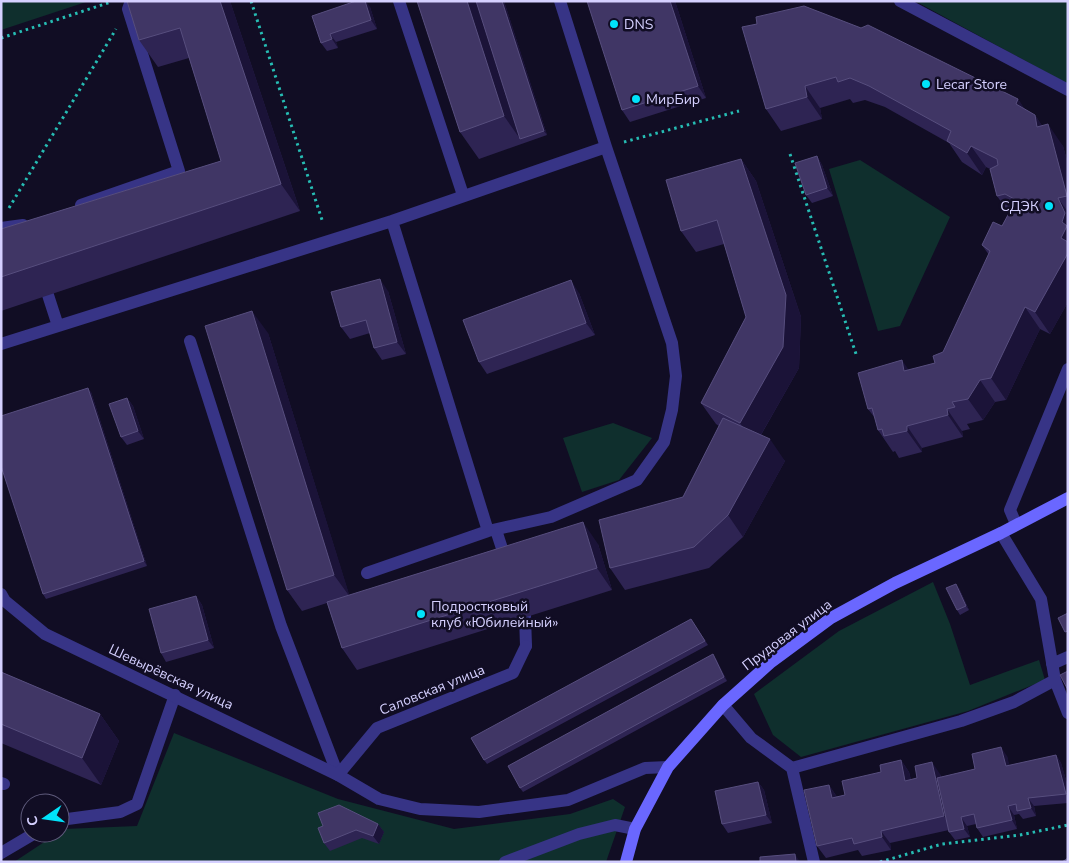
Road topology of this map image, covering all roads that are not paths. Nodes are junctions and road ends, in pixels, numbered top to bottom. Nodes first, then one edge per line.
1 (399, 1) edge
2 (560, 1) edge
3 (900, 1) edge
4 (129, 5) edge
5 (1068, 90) edge
6 (606, 147) junction
7 (462, 195) junction
8 (70, 209) edge
9 (392, 221) junction
10 (1, 228) edge
11 (30, 239) edge
12 (48, 295) edge
13 (58, 326) junction
14 (190, 341) dead end
15 (1, 344) edge
16 (1068, 369) edge
17 (1068, 498) edge
18 (1016, 524) junction
19 (492, 530) junction
20 (1001, 533) junction
21 (509, 571) edge
22 (367, 573) dead end
23 (2, 599) edge
24 (525, 616) edge
25 (1068, 656) edge
26 (1052, 664) junction
27 (1055, 680) junction
28 (176, 695) junction
29 (723, 705) junction
30 (1068, 713) edge
31 (668, 767) junction
32 (792, 768) junction
33 (338, 775) junction
34 (70, 819) edge
35 (635, 829) junction
36 (20, 842) edge
37 (1, 853) edge
38 (505, 862) edge
39 (626, 862) edge
40 (814, 862) edge

1 - 7 street
2 - 6 street
3 - 5 street
4 - 8 street
6 - 7 street
6 - 19 street
7 - 9 street
9 - 13 street
9 - 19 street
10 - 11 street
12 - 13 street
13 - 15 street
14 - 33 street
16 - 18 street
17 - 18 main road, Прудовая улица
18 - 20 main road, Прудовая улица
19 - 21 street
19 - 22 street
20 - 26 street
20 - 29 main road, Прудовая улица
23 - 28 street, Шевырёвская улица
24 - 33 street, Саловская улица
25 - 26 street
26 - 27 street
27 - 30 street
27 - 32 street
28 - 33 street, Шевырёвская улица
28 - 34 street
29 - 31 main road, Прудовая улица
29 - 32 street
31 - 33 street
31 - 35 main road, Прудовая улица
32 - 40 street
35 - 38 street
35 - 39 main road, Прудовая улица
36 - 37 street

